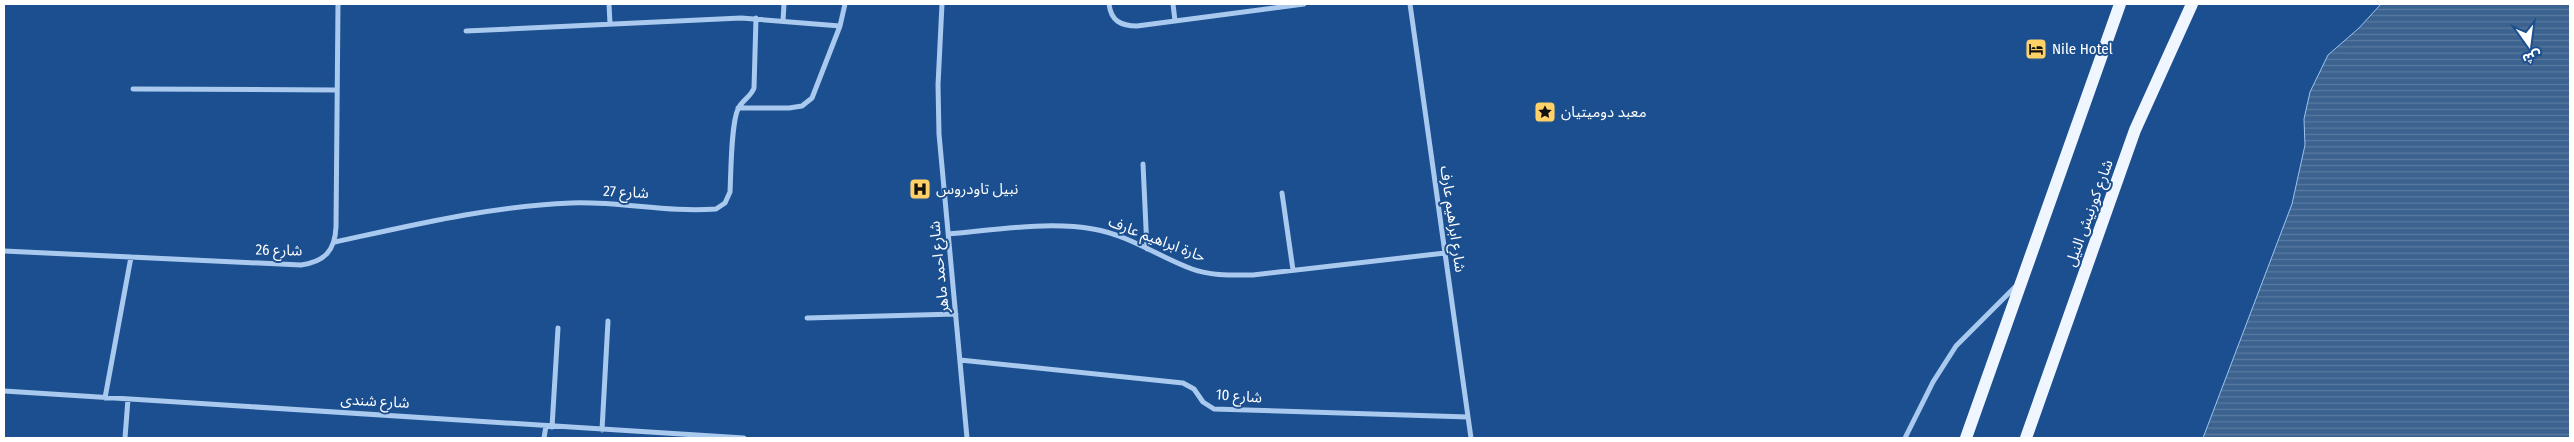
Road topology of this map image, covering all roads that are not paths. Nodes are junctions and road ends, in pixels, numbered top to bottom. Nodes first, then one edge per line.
1 (338, 4) edge
2 (609, 4) edge
3 (784, 4) edge
4 (845, 4) edge
5 (942, 4) edge
6 (1109, 4) edge
7 (1173, 4) edge
8 (1304, 4) edge
9 (1410, 4) edge
10 (2120, 4) edge
11 (2192, 4) edge
12 (756, 18) junction
13 (783, 21) junction
14 (1175, 21) junction
15 (610, 24) junction
16 (840, 26) junction
17 (466, 31) dead end
18 (133, 89) dead end
19 (336, 90) junction
20 (738, 108) junction
21 (1143, 164) dead end
22 (1282, 193) dead end
23 (948, 234) junction
24 (335, 242) junction
25 (1147, 249) junction
26 (4, 251) edge
27 (1445, 253) junction
28 (132, 257) junction
29 (1293, 270) junction
30 (2021, 282) junction
31 (956, 314) junction
32 (807, 318) dead end
33 (608, 321) dead end
34 (558, 328) dead end
35 (960, 360) junction
36 (4, 391) edge
37 (104, 398) junction
38 (128, 399) junction
39 (1468, 417) junction
40 (549, 426) junction
41 (602, 430) junction
42 (652, 435) edge
43 (125, 438) edge
44 (544, 438) edge
45 (744, 438) edge
46 (968, 438) edge
47 (1471, 438) edge
48 (1905, 438) edge
49 (1966, 438) edge
50 (2026, 438) edge

1 - 19 street
2 - 15 street
3 - 13 street
4 - 16 street
5 - 23 street, شارع احمد ماهر
6 - 14 street
7 - 14 street
8 - 14 street
9 - 27 street, شارع ابراهيم عارف
10 - 30 main road
11 - 50 main road, شارع كورنيش النيل
12 - 13 street
12 - 15 street
12 - 20 street
13 - 16 street
15 - 17 street
16 - 20 street
18 - 19 street
19 - 24 street
20 - 24 street, شارع 27
21 - 25 street
22 - 29 street
23 - 25 street, حارة ابراهيم عارف
23 - 31 street, شارع احمد ماهر
24 - 28 street, شارع 26
25 - 29 street, حارة ابراهيم عارف
26 - 28 street, شارع 26
27 - 29 street, حارة ابراهيم عارف
27 - 39 street, شارع ابراهيم عارف
28 - 37 street
30 - 48 street
30 - 49 main road
31 - 32 street
31 - 35 street, شارع احمد ماهر
33 - 41 street
34 - 40 street
35 - 39 street, شارع 10
35 - 46 street, شارع احمد ماهر
36 - 37 street, شارع شندى
37 - 38 street, شارع شندى
38 - 40 street, شارع شندى
38 - 43 street
39 - 47 street, شارع ابراهيم عارف
40 - 41 street, شارع شندى
40 - 44 street
41 - 42 street, شارع شندى
42 - 45 street, شارع شندى

